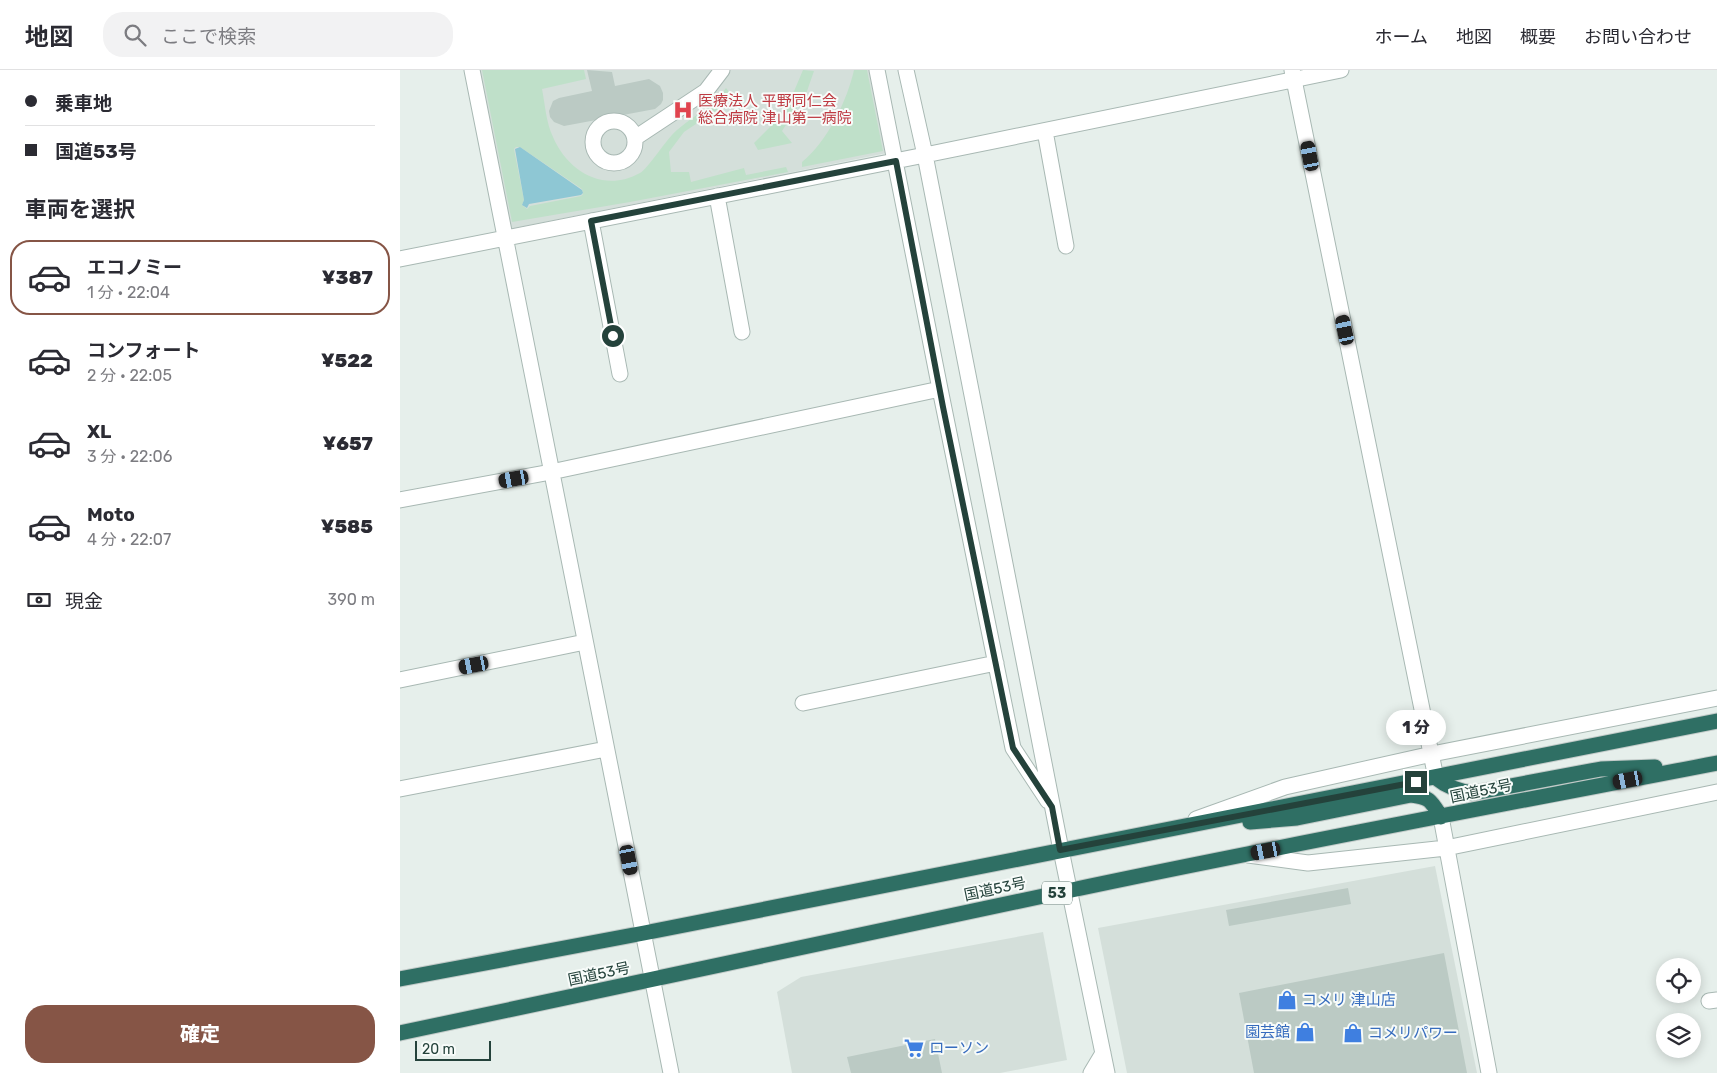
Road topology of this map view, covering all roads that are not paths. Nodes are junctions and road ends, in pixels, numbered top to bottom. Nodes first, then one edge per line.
1 (472, 70) edge
2 (722, 70) edge
3 (877, 70) edge
4 (906, 70) edge
5 (1341, 70) edge
6 (1293, 75) edge
7 (1045, 131) junction
8 (635, 138) dead end
9 (925, 155) junction
10 (896, 161) junction
11 (717, 196) junction
12 (591, 221) junction
13 (505, 238) junction
14 (1066, 246) dead end
15 (400, 259) edge
16 (742, 332) dead end
17 (620, 374) dead end
18 (940, 389) junction
19 (551, 472) junction
20 (400, 500) edge
21 (585, 642) junction
22 (996, 663) junction
23 (400, 680) edge
24 (1717, 698) edge
25 (803, 703) dead end
26 (1717, 721) edge
27 (606, 749) junction
28 (1432, 754) junction
29 (1717, 763) edge
30 (1701, 766) junction
31 (1436, 778) junction
32 (400, 788) edge
33 (1717, 792) edge
34 (1052, 807) junction
35 (1441, 817) junction
36 (1167, 830) junction
37 (1446, 848) junction
38 (1060, 850) junction
39 (1247, 855) junction
40 (1070, 890) junction
41 (644, 934) junction
42 (400, 979) edge
43 (653, 981) junction
44 (400, 1033) edge
45 (1103, 1053) junction
46 (671, 1073) edge
47 (1091, 1073) edge
48 (1108, 1073) edge
49 (1489, 1073) edge

1 - 13 street
2 - 8 street
3 - 10 street
4 - 9 street
5 - 6 street
6 - 7 street
6 - 28 street
7 - 9 street
7 - 14 street
9 - 10 street
9 - 34 street
10 - 11 street
10 - 18 street
11 - 12 street
11 - 16 street
12 - 13 street
12 - 17 street
13 - 15 street
13 - 19 street
18 - 19 street
18 - 22 street
19 - 20 street
19 - 21 street
21 - 23 street
21 - 27 street
22 - 25 street
22 - 34 street
24 - 28 street
26 - 31 highway, 国道53号
27 - 32 street
27 - 41 street
28 - 31 street
28 - 36 street
29 - 30 highway, 国道53号 / 53
30 - 31 highway
30 - 35 highway, 国道53号 / 53
31 - 36 highway, 国道53号
33 - 37 street
34 - 38 street
35 - 36 highway
35 - 37 street
35 - 39 highway, 国道53号 / 53
36 - 38 highway, 国道53号
37 - 39 street
37 - 49 street
38 - 40 street
38 - 41 highway, 国道53号
39 - 40 highway, 国道53号 / 53
40 - 43 highway, 国道53号 / 53
40 - 45 street
41 - 42 highway, 国道53号
41 - 43 street
43 - 44 highway, 国道53号 / 53
43 - 46 street
45 - 47 street
45 - 48 street

